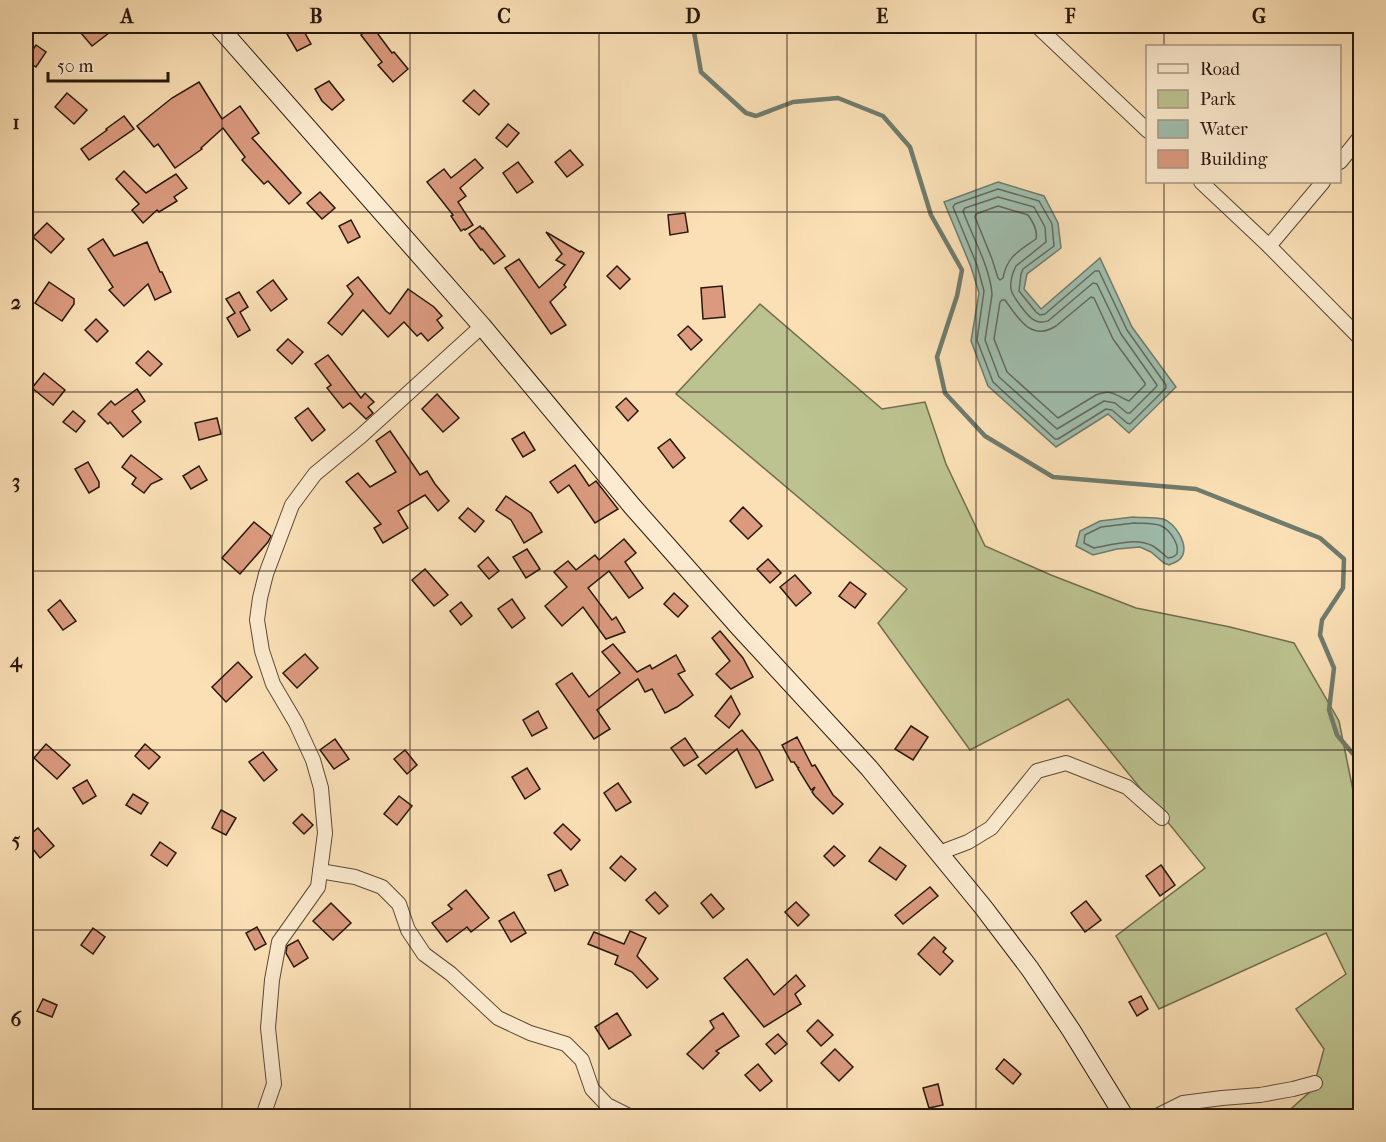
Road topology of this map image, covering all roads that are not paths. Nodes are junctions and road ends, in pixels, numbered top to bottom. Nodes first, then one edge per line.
1 (218, 26) edge
2 (1037, 26) edge
3 (1146, 129) edge
4 (1360, 137) edge
5 (1341, 161) edge
6 (1202, 183) edge
7 (1322, 183) edge
8 (1269, 246) junction
9 (482, 326) junction
10 (1360, 338) edge
11 (1162, 818) dead end
12 (939, 853) junction
13 (320, 871) junction
14 (1315, 1083) dead end
15 (263, 1116) edge
16 (629, 1116) edge
17 (1124, 1116) edge
18 (1157, 1116) edge

1 - 9 main road
2 - 3 street
4 - 5 street
6 - 8 street
7 - 8 street
8 - 10 street
9 - 12 main road
9 - 13 street
11 - 12 street
12 - 17 main road
13 - 15 street
13 - 16 street
14 - 18 street

